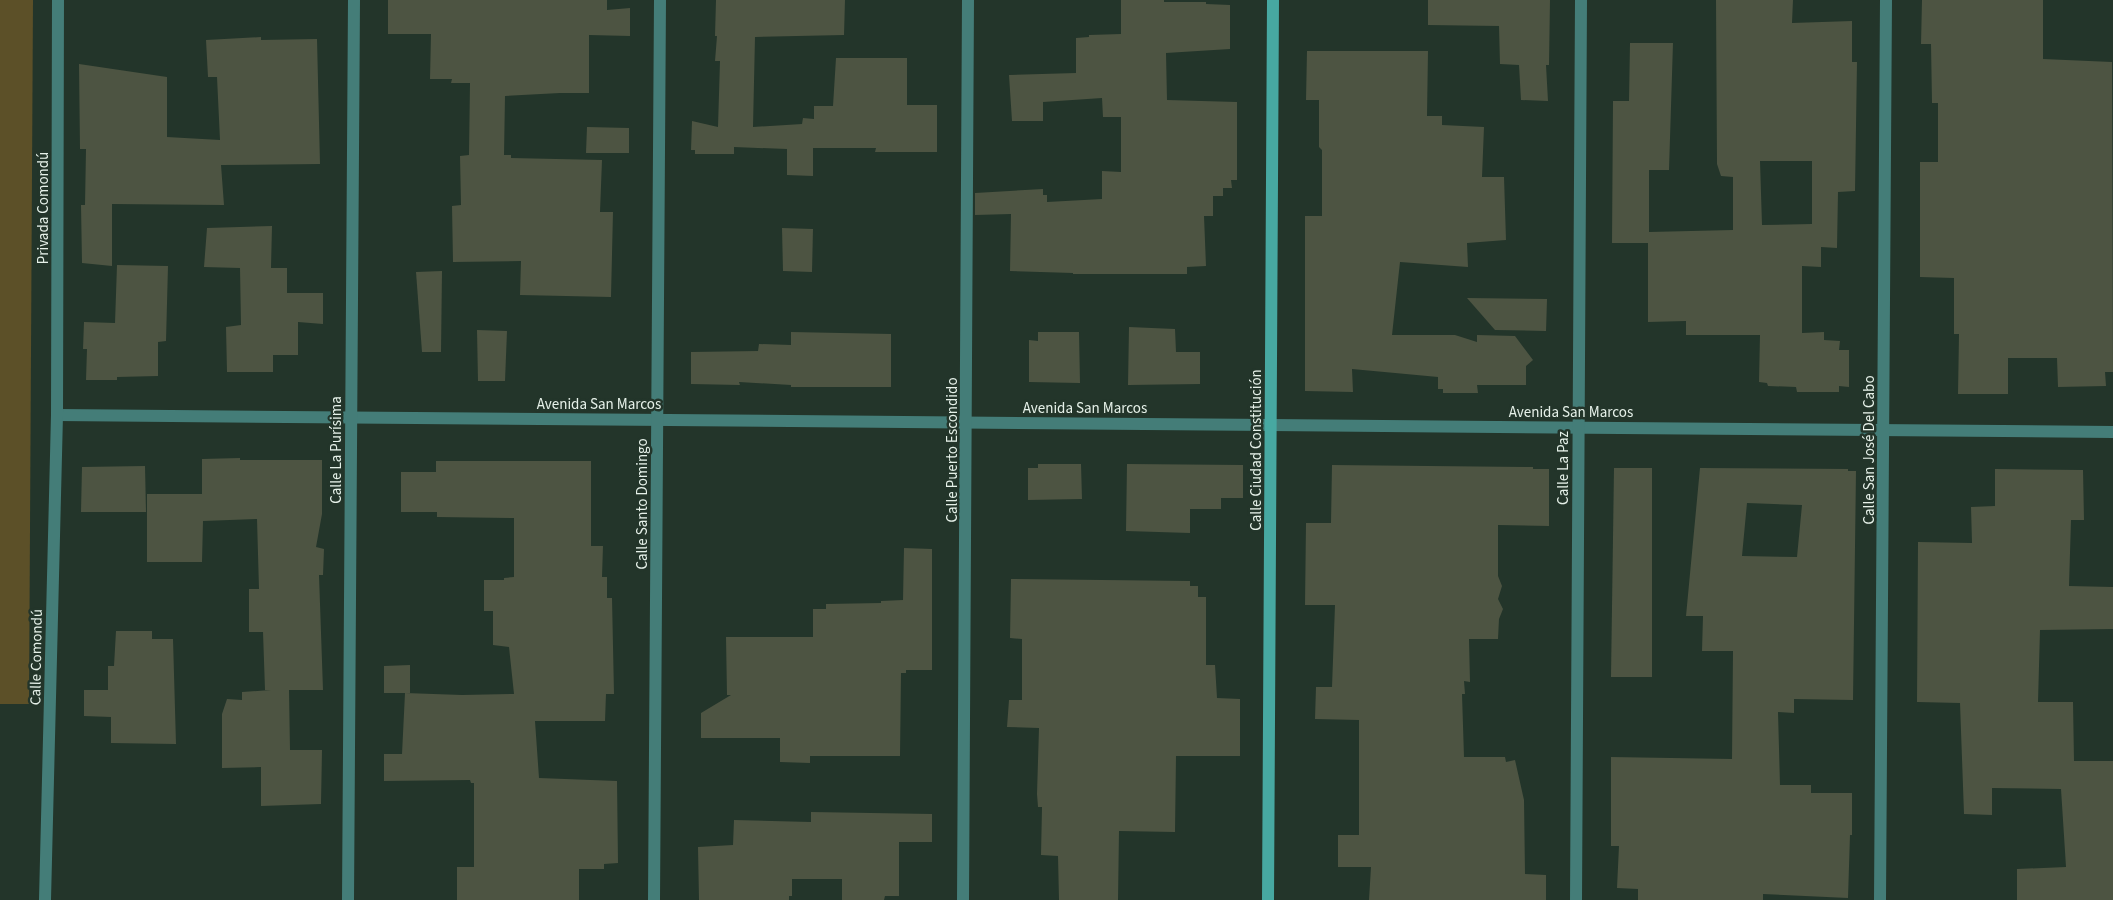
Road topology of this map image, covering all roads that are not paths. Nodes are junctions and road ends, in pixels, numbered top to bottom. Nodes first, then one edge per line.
1 (58, 0) edge
2 (354, 0) edge
3 (660, 0) edge
4 (968, 0) edge
5 (1273, 0) edge
6 (1581, 0) edge
7 (1886, 0) edge
8 (57, 415) junction
9 (351, 417) junction
10 (657, 420) junction
11 (967, 423) junction
12 (1271, 425) junction
13 (1579, 427) junction
14 (1884, 429) junction
15 (2113, 432) edge
16 (45, 900) edge
17 (348, 900) edge
18 (654, 900) edge
19 (963, 900) edge
20 (1268, 900) edge
21 (1576, 900) edge
22 (1880, 900) edge

1 - 8 street, Privada Comondú
2 - 9 street, Calle La Purísima
3 - 10 street, Calle Santo Domingo
4 - 11 street, Calle Puerto Escondido
5 - 12 street, Calle Ciudad Constitución
6 - 13 street, Calle La Paz
7 - 14 street, Calle San José Del Cabo
8 - 9 street, Avenida San Marcos
8 - 16 street, Calle Comondú
9 - 10 street, Avenida San Marcos
9 - 17 street, Calle La Purísima
10 - 11 street, Avenida San Marcos
10 - 18 street, Calle Santo Domingo
11 - 12 street, Avenida San Marcos
11 - 19 street, Calle Puerto Escondido
12 - 13 street, Avenida San Marcos
12 - 20 street, Calle Ciudad Constitución
13 - 14 street, Avenida San Marcos
13 - 21 street, Calle La Paz
14 - 15 street, Avenida San Marcos
14 - 22 street, Calle San José Del Cabo

